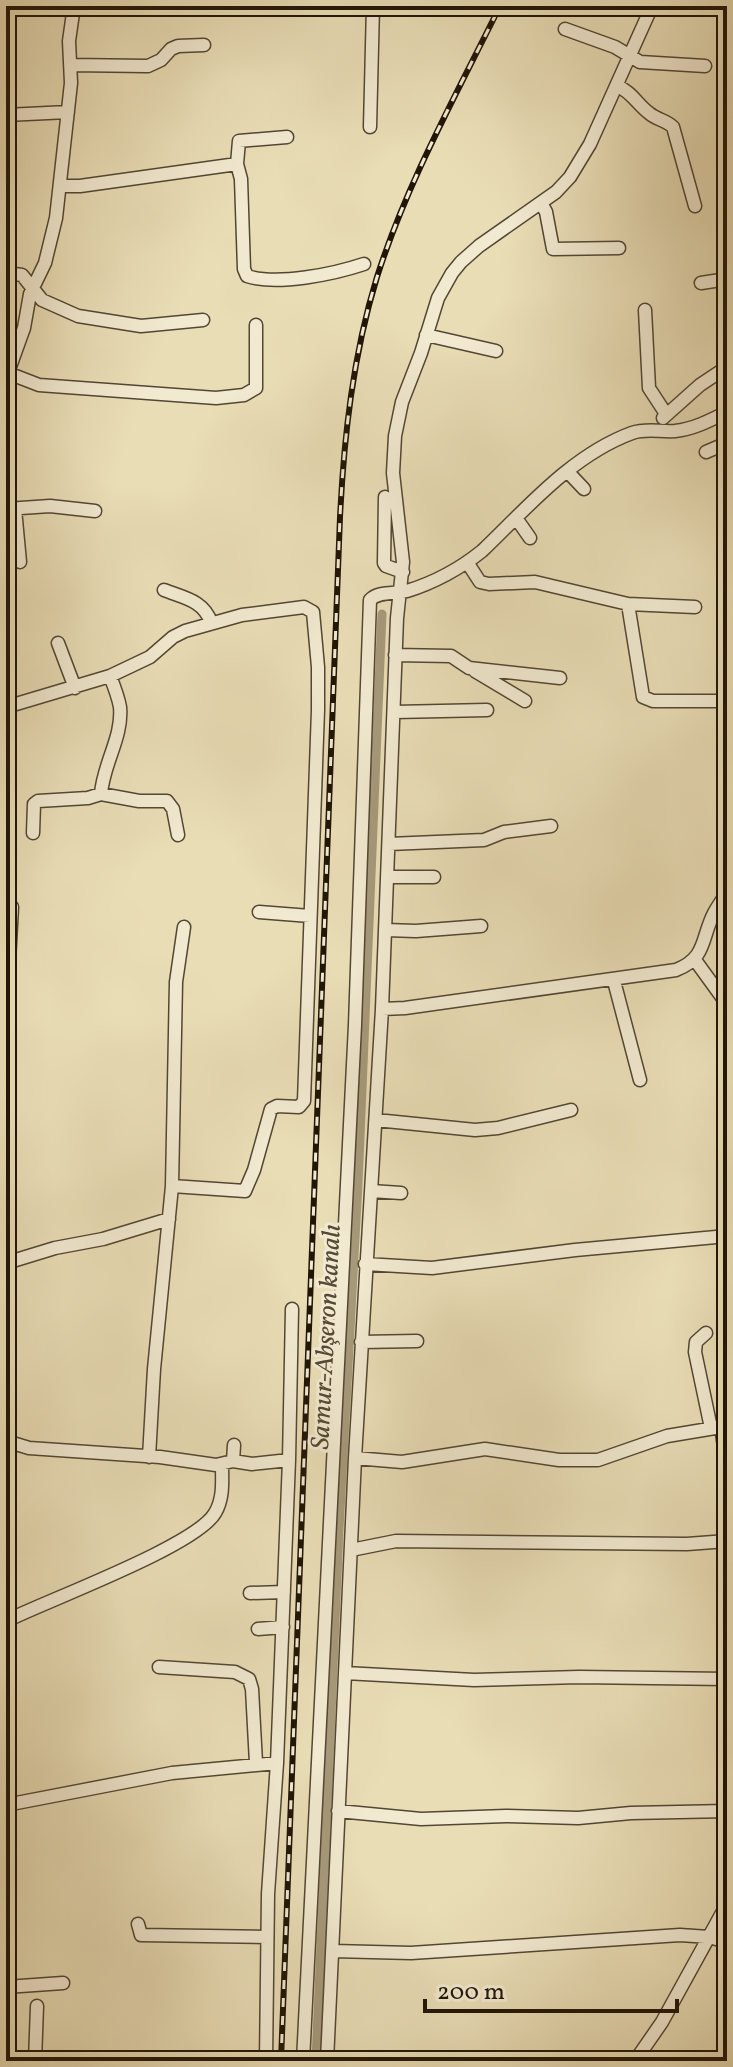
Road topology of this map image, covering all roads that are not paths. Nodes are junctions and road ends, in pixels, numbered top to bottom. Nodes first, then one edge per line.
1 (74, 6) edge
2 (373, 6) edge
3 (652, 6) edge
4 (565, 29) dead end
5 (204, 45) dead end
6 (630, 57) junction
7 (71, 65) junction
8 (705, 66) dead end
9 (617, 86) junction
10 (68, 112) junction
11 (6, 115) edge
12 (370, 127) dead end
13 (287, 137) dead end
14 (237, 164) junction
15 (60, 186) junction
16 (541, 203) junction
17 (695, 206) dead end
18 (619, 248) dead end
19 (364, 264) dead end
20 (6, 273) edge
21 (727, 279) edge
22 (701, 283) dead end
23 (32, 290) junction
24 (645, 310) dead end
25 (203, 320) dead end
26 (256, 325) dead end
27 (426, 335) junction
28 (496, 351) dead end
29 (10, 358) edge
30 (727, 367) edge
31 (7, 375) edge
32 (727, 412) edge
33 (666, 414) junction
34 (654, 430) junction
35 (727, 443) edge
36 (706, 452) dead end
37 (567, 471) junction
38 (584, 489) dead end
39 (385, 497) dead end
40 (10, 509) edge
41 (95, 511) dead end
42 (516, 518) junction
43 (530, 538) dead end
44 (20, 562) dead end
45 (467, 562) junction
46 (403, 572) junction
47 (164, 590) dead end
48 (400, 593) junction
49 (628, 604) junction
50 (695, 607) dead end
51 (211, 622) junction
52 (58, 643) dead end
53 (395, 655) junction
54 (469, 668) junction
55 (110, 676) junction
56 (560, 678) dead end
57 (75, 688) junction
58 (525, 701) dead end
59 (727, 701) edge
60 (6, 707) edge
61 (487, 710) dead end
62 (395, 712) junction
63 (101, 794) junction
64 (551, 826) dead end
65 (33, 833) dead end
66 (178, 835) dead end
67 (389, 844) junction
68 (387, 877) junction
69 (434, 877) dead end
70 (727, 890) edge
71 (12, 907) dead end
72 (259, 912) dead end
73 (310, 916) junction
74 (481, 926) dead end
75 (184, 927) dead end
76 (386, 930) junction
77 (695, 960) junction
78 (614, 981) junction
79 (727, 1004) edge
80 (382, 1009) junction
81 (6, 1014) edge
82 (640, 1080) dead end
83 (6, 1091) edge
84 (571, 1110) dead end
85 (376, 1120) junction
86 (6, 1160) edge
87 (172, 1186) junction
88 (371, 1191) junction
89 (401, 1193) dead end
90 (169, 1219) junction
91 (727, 1236) edge
92 (6, 1263) edge
93 (365, 1264) junction
94 (292, 1309) dead end
95 (706, 1333) dead end
96 (417, 1341) dead end
97 (361, 1342) junction
98 (720, 1427) edge
99 (6, 1441) edge
100 (234, 1445) dead end
101 (149, 1457) junction
102 (355, 1458) junction
103 (289, 1460) junction
104 (227, 1463) junction
105 (727, 1468) edge
106 (727, 1541) edge
107 (351, 1550) junction
108 (284, 1592) junction
109 (250, 1593) dead end
110 (6, 1621) edge
111 (283, 1627) junction
112 (258, 1629) dead end
113 (159, 1667) dead end
114 (345, 1673) junction
115 (727, 1679) edge
116 (256, 1763) junction
117 (277, 1763) junction
118 (6, 1805) edge
119 (338, 1811) junction
120 (727, 1811) edge
121 (727, 1904) edge
122 (138, 1924) dead end
123 (267, 1937) junction
124 (709, 1937) junction
125 (727, 1942) edge
126 (333, 1951) junction
127 (63, 1983) dead end
128 (6, 1987) edge
129 (37, 2006) dead end
130 (35, 2061) edge
131 (266, 2061) edge
132 (303, 2061) edge
133 (327, 2061) edge
134 (635, 2061) edge

1 - 7 street
2 - 12 street
3 - 6 street
4 - 6 street
5 - 7 street
6 - 8 street
6 - 9 street
7 - 10 street
9 - 16 street
9 - 17 street
10 - 11 street
10 - 15 street
13 - 14 street
14 - 15 street
14 - 19 street
15 - 23 street
16 - 18 street
16 - 27 street
20 - 23 street
21 - 22 street
23 - 25 street
23 - 29 street
24 - 33 street
26 - 31 street
27 - 28 street
27 - 46 street
29 - 31 street
30 - 33 street
32 - 34 street
33 - 34 street
34 - 37 street
35 - 36 street
37 - 38 street
37 - 42 street
39 - 46 street
40 - 41 street
40 - 44 street
42 - 43 street
42 - 45 street
45 - 48 street
45 - 49 street
46 - 48 street
47 - 51 street
48 - 53 street
48 - 132 street
49 - 50 street
49 - 59 street
51 - 55 street
51 - 73 street
52 - 57 street
53 - 54 street
53 - 62 street
54 - 56 street
54 - 58 street
55 - 57 street
55 - 63 street
57 - 60 street
61 - 62 street
62 - 67 street
63 - 65 street
63 - 66 street
64 - 67 street
67 - 68 street
68 - 69 street
68 - 76 street
70 - 77 street
71 - 81 street
72 - 73 street
73 - 87 street
74 - 76 street
75 - 87 street
76 - 80 street
77 - 78 street
77 - 79 street
78 - 80 street
78 - 82 street
80 - 85 street
83 - 86 street
84 - 85 street
85 - 88 street
87 - 90 street
88 - 89 street
88 - 93 street
90 - 92 street
90 - 101 street
91 - 93 street
93 - 97 street
94 - 103 street
95 - 98 street
96 - 97 street
97 - 102 street
98 - 102 street
98 - 105 street
99 - 101 street
100 - 104 street
101 - 104 street
102 - 107 street
103 - 104 street
103 - 108 street
104 - 110 street
106 - 107 street
107 - 114 street
108 - 109 street
108 - 111 street
111 - 112 street
111 - 117 street
113 - 116 street
114 - 115 street
114 - 119 street
116 - 117 street
116 - 118 street
117 - 123 street
119 - 120 street
119 - 126 street
121 - 124 street
122 - 123 street
123 - 131 street
124 - 125 street
124 - 126 street
124 - 134 street
126 - 133 street
127 - 128 street
129 - 130 street

